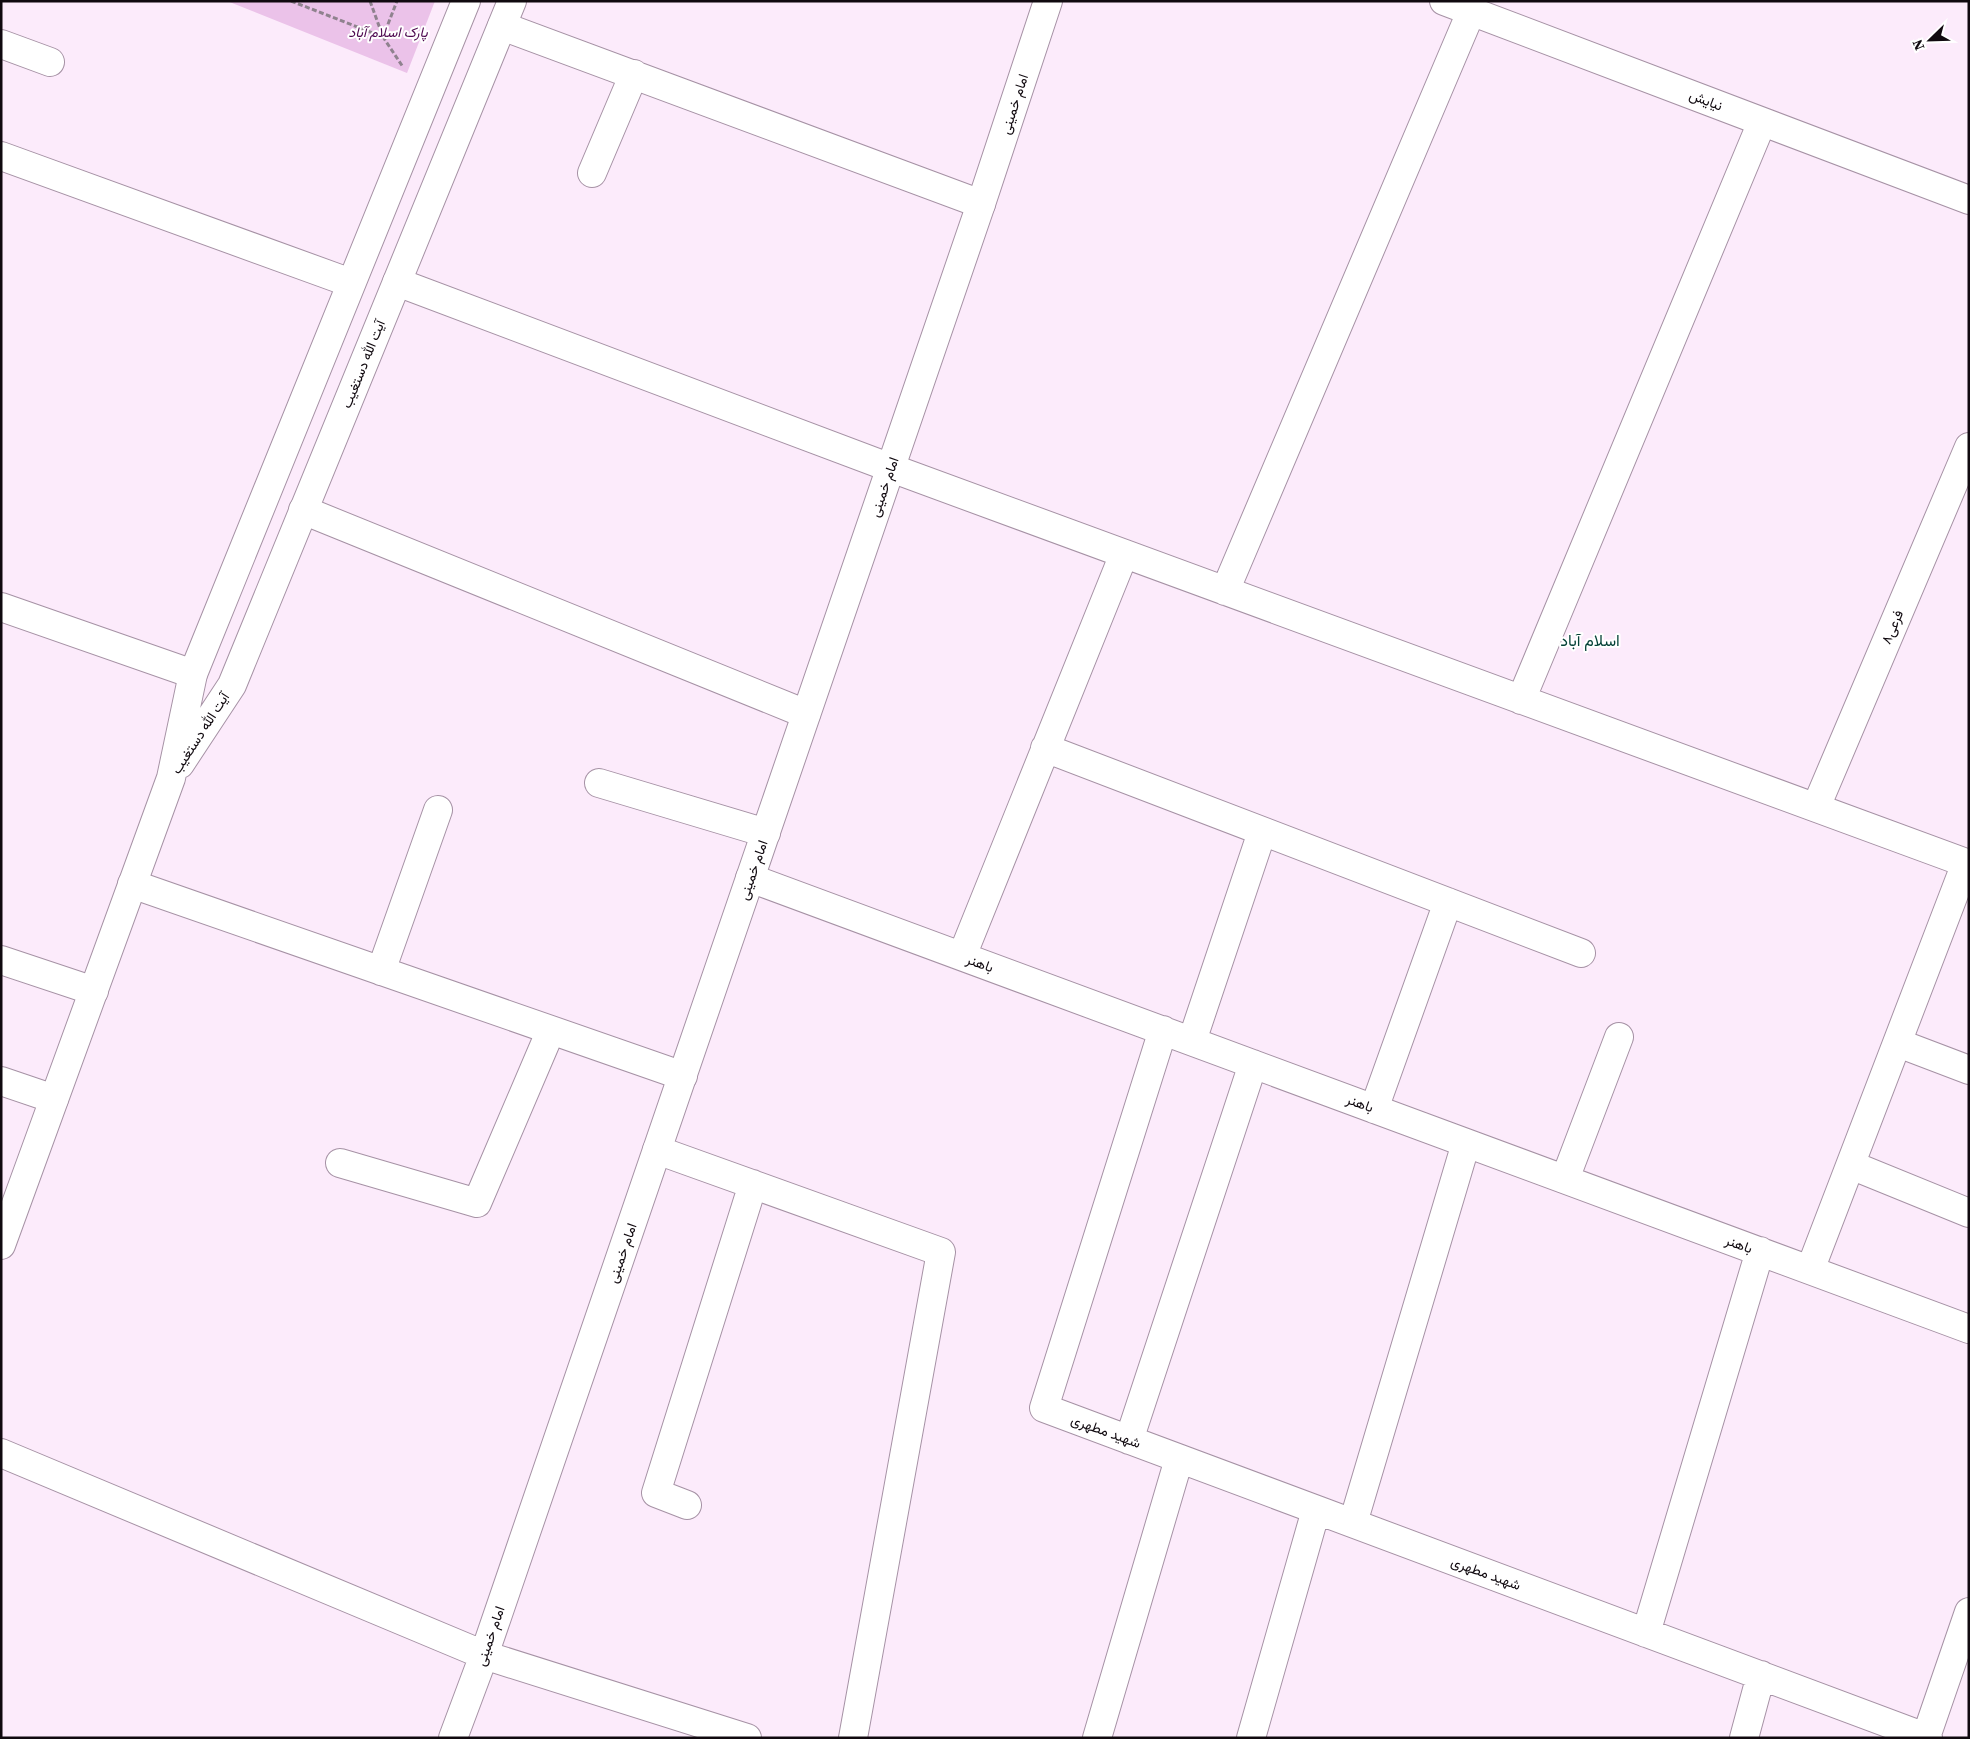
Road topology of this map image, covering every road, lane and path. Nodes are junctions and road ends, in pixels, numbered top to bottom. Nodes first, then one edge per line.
1 (291, 1) edge
2 (370, 1) edge
3 (397, 1) edge
4 (466, 1) edge
5 (1048, 1) edge
6 (1444, 1) edge
7 (1471, 12) junction
8 (507, 14) edge
9 (383, 37) junction
10 (1, 44) edge
11 (50, 62) dead end
12 (634, 74) junction
13 (1762, 122) junction
14 (1, 156) edge
15 (592, 173) dead end
16 (1969, 200) edge
17 (981, 204) junction
18 (397, 282) junction
19 (352, 283) junction
20 (1969, 447) edge
21 (891, 468) junction
22 (303, 510) junction
23 (1124, 554) junction
24 (1225, 591) junction
25 (1, 607) edge
26 (193, 674) junction
27 (232, 685) junction
28 (1521, 700) junction
29 (806, 714) junction
30 (1045, 748) junction
31 (171, 778) junction
32 (598, 783) dead end
33 (1816, 808) junction
34 (438, 810) dead end
35 (1262, 832) junction
36 (766, 833) junction
37 (1968, 863) edge
38 (750, 878) junction
39 (132, 884) junction
40 (1448, 902) junction
41 (1581, 953) dead end
42 (962, 956) junction
43 (1, 960) edge
44 (380, 971) junction
45 (94, 990) junction
46 (551, 1030) junction
47 (1163, 1030) junction
48 (1619, 1037) dead end
49 (1192, 1041) junction
50 (1898, 1043) junction
51 (1254, 1064) junction
52 (1969, 1070) edge
53 (683, 1076) junction
54 (1, 1081) edge
55 (54, 1099) junction
56 (1374, 1108) junction
57 (1466, 1142) junction
58 (657, 1150) junction
59 (340, 1163) dead end
60 (1851, 1165) junction
61 (1565, 1179) junction
62 (753, 1184) junction
63 (1969, 1213) edge
64 (1, 1245) edge
65 (1760, 1251) junction
66 (1810, 1270) junction
67 (1969, 1329) edge
68 (1129, 1440) junction
69 (1, 1453) edge
70 (1179, 1459) junction
71 (688, 1504) dead end
72 (1316, 1510) junction
73 (1352, 1523) junction
74 (1969, 1612) edge
75 (1646, 1633) junction
76 (484, 1655) junction
77 (1761, 1675) junction
78 (453, 1738) edge
79 (747, 1738) edge
80 (853, 1738) edge
81 (1097, 1738) edge
82 (1252, 1738) edge
83 (1744, 1738) edge
84 (1927, 1738) edge

1 - 9 path
2 - 9 path
3 - 9 path
4 - 19 street, آیت الله دستغیب
5 - 17 street, امام خمینی
6 - 7 street, نیایش
7 - 13 street, نیایش
7 - 24 street
8 - 12 street
8 - 18 street, آیت الله دستغیب
10 - 11 street
12 - 15 street
12 - 17 street
13 - 16 street, نیایش
13 - 28 street
14 - 19 street
17 - 21 street, امام خمینی
18 - 21 street
18 - 22 street, آیت الله دستغیب
19 - 26 street, آیت الله دستغیب
20 - 33 street, فرعی۸
21 - 23 street
21 - 29 street, امام خمینی
22 - 27 street, آیت الله دستغیب
22 - 29 street
23 - 24 street
23 - 30 street
24 - 28 street
25 - 26 street
26 - 27 street
26 - 31 street, آیت الله دستغیب
27 - 31 street, آیت الله دستغیب
28 - 33 street
29 - 36 street, امام خمینی
30 - 35 street
30 - 42 street
31 - 39 street
32 - 36 street
33 - 37 street
34 - 44 street
35 - 40 street
35 - 49 street
36 - 38 street, امام خمینی
37 - 50 street
38 - 42 street, باهنر
38 - 53 street, امام خمینی
39 - 44 street
39 - 45 street
40 - 41 street
40 - 56 street
42 - 47 street, باهنر
43 - 45 street
44 - 46 street
45 - 55 street
46 - 53 street
46 - 59 street
47 - 49 street, باهنر
47 - 68 street, شهید مطهری
48 - 61 street
49 - 51 street, باهنر
50 - 52 street
50 - 60 street
51 - 56 street, باهنر
51 - 68 street
53 - 58 street, امام خمینی
54 - 55 street
55 - 64 street
56 - 57 street, باهنر
57 - 61 street, باهنر
57 - 73 street
58 - 62 street
58 - 76 street, امام خمینی
60 - 63 street
60 - 66 street
61 - 65 street, باهنر
62 - 71 street
62 - 80 street
65 - 66 street, باهنر
65 - 75 street
66 - 67 street, باهنر
68 - 70 street, شهید مطهری
69 - 76 street
70 - 72 street, شهید مطهری
70 - 81 street
72 - 73 street, شهید مطهری
72 - 82 street
73 - 75 street, شهید مطهری
74 - 84 street
75 - 77 street, شهید مطهری
76 - 78 street, امام خمینی
76 - 79 street
77 - 83 street
77 - 84 street, شهید مطهری

